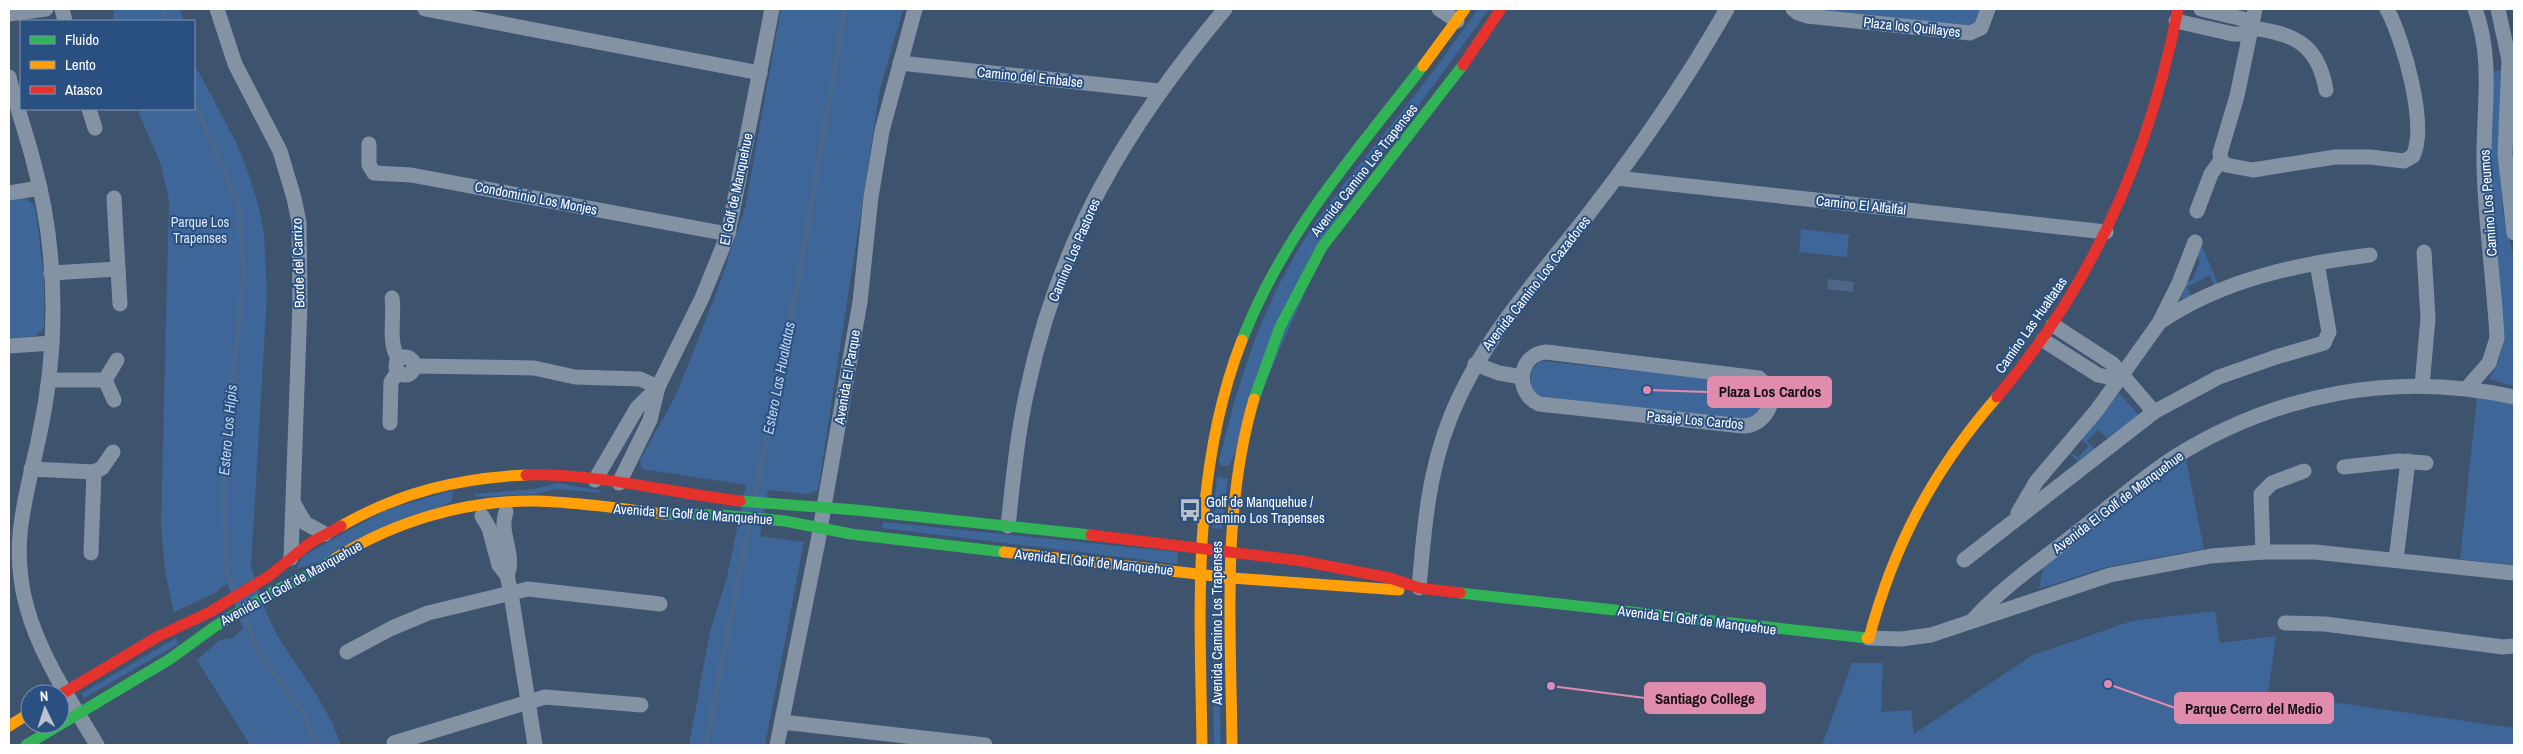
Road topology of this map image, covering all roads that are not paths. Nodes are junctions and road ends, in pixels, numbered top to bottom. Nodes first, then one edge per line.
1 (46, 9) edge
2 (217, 9) edge
3 (425, 9) edge
4 (772, 9) edge
5 (915, 9) edge
6 (1225, 9) edge
7 (1440, 9) edge
8 (1502, 9) edge
9 (1727, 9) edge
10 (1793, 9) edge
11 (1988, 9) edge
12 (2201, 9) edge
13 (2254, 9) edge
14 (2387, 9) edge
15 (2498, 9) edge
16 (2476, 11) edge
17 (9, 14) edge
18 (1461, 15) edge
19 (2177, 15) edge
20 (2251, 28) junction
21 (2509, 28) edge
22 (900, 62) junction
23 (760, 74) junction
24 (9, 77) edge
25 (2326, 90) dead end
26 (1159, 92) junction
27 (89, 110) edge
28 (95, 128) dead end
29 (368, 144) dead end
30 (2221, 160) junction
31 (1616, 178) junction
32 (40, 188) junction
33 (9, 193) edge
34 (114, 198) dead end
35 (2197, 211) dead end
36 (2106, 232) junction
37 (2514, 233) edge
38 (728, 234) junction
39 (2195, 242) dead end
40 (2424, 252) dead end
41 (2370, 255) dead end
42 (2317, 263) junction
43 (118, 269) junction
44 (51, 273) junction
45 (392, 298) dead end
46 (120, 304) dead end
47 (2159, 323) junction
48 (2053, 325) junction
49 (2043, 340) junction
50 (52, 343) junction
51 (9, 346) edge
52 (117, 360) dead end
53 (1475, 364) junction
54 (398, 365) junction
55 (2121, 375) junction
56 (1522, 378) junction
57 (49, 380) junction
58 (105, 380) junction
59 (2422, 386) junction
60 (658, 387) junction
61 (2467, 388) junction
62 (2514, 397) edge
63 (114, 400) dead end
64 (2154, 412) junction
65 (390, 423) dead end
66 (113, 452) dead end
67 (2408, 462) junction
68 (2426, 463) dead end
69 (1209, 465) junction
70 (2344, 466) dead end
71 (31, 469) junction
72 (2304, 471) dead end
73 (94, 472) junction
74 (1230, 472) junction
75 (484, 477) junction
76 (595, 480) junction
77 (614, 490) junction
78 (467, 498) junction
79 (518, 501) junction
80 (562, 503) junction
81 (294, 504) junction
82 (824, 508) junction
83 (506, 512) junction
84 (482, 516) junction
85 (2015, 518) junction
86 (14, 523) edge
87 (1008, 526) junction
88 (820, 528) junction
89 (325, 534) junction
90 (1202, 547) junction
91 (1232, 551) junction
92 (2263, 552) junction
93 (91, 553) dead end
94 (290, 558) junction
95 (1964, 560) dead end
96 (2396, 560) junction
97 (2514, 573) edge
98 (507, 574) junction
99 (1201, 574) junction
100 (1232, 578) junction
101 (1419, 588) junction
102 (511, 594) junction
103 (660, 604) dead end
104 (1973, 620) junction
105 (2285, 624) dead end
106 (1869, 638) junction
107 (2514, 646) edge
108 (347, 652) dead end
109 (57, 684) edge
110 (70, 689) edge
111 (529, 701) junction
112 (70, 704) edge
113 (641, 705) dead end
114 (78, 714) junction
115 (20, 719) edge
116 (782, 722) junction
117 (9, 726) edge
118 (394, 743) dead end
119 (26, 745) edge
120 (97, 745) edge
121 (535, 745) edge
122 (777, 745) edge
123 (985, 745) edge
124 (1202, 745) edge
125 (1232, 745) edge

1 - 17 street
2 - 81 street, Borde del Carrizo
3 - 23 street
4 - 23 street, El Golf de Manquehue
5 - 22 street, Avenida El Parque
6 - 26 street, Camino Los Pastores
7 - 18 street
8 - 74 street, Avenida Camino Los Trapenses
9 - 31 street, Avenida Camino Los Cazadores
10 - 11 street, Plaza los Quillayes
12 - 20 street
13 - 20 street
14 - 30 street
15 - 21 street, Camino Los Peumos
16 - 21 street
16 - 61 street, Camino Los Peumos
18 - 69 street, Avenida Camino Los Trapenses
19 - 20 street
19 - 36 street, Camino Las Hualtatas
20 - 25 street
20 - 30 street
21 - 37 street, Camino Los Peumos
22 - 26 street, Camino del Embalse
22 - 82 street, Avenida El Parque
23 - 38 street, El Golf de Manquehue
24 - 32 street
26 - 87 street, Camino Los Pastores
27 - 28 street
29 - 38 street, Condominio Los Monjes
30 - 35 street
31 - 36 street, Camino El Alfalfal
31 - 53 street, Avenida Camino Los Cazadores
32 - 33 street
32 - 44 street
34 - 43 street
36 - 48 street, Camino Las Hualtatas
38 - 60 street, El Golf de Manquehue
39 - 47 street
40 - 59 street
41 - 42 street
42 - 47 street
42 - 64 street
43 - 44 street
43 - 46 street
44 - 50 street
45 - 54 street
47 - 55 street
48 - 49 street, Camino Las Hualtatas
48 - 55 street
49 - 55 street
49 - 106 street, Camino Las Hualtatas
50 - 51 street
50 - 57 street
52 - 58 street
53 - 56 street
53 - 101 street, Avenida Camino Los Cazadores
54 - 60 street
54 - 65 street
55 - 64 street
55 - 85 street
56 - 56 street, Pasaje Los Cardos
57 - 58 street
57 - 71 street
58 - 63 street
59 - 61 street, Avenida El Golf de Manquehue
59 - 104 street, Avenida El Golf de Manquehue
60 - 76 street, El Golf de Manquehue
60 - 77 street, El Golf de Manquehue
61 - 62 street, Avenida El Golf de Manquehue
64 - 85 street
66 - 73 street
67 - 68 street
67 - 70 street
67 - 96 street
69 - 74 street
69 - 90 street, Avenida Camino Los Trapenses
71 - 73 street
71 - 86 street
72 - 92 street
73 - 93 street
74 - 91 street, Avenida Camino Los Trapenses
75 - 76 street, Avenida El Golf de Manquehue
75 - 78 street
75 - 89 street, Avenida El Golf de Manquehue
76 - 77 street, Avenida El Golf de Manquehue
77 - 80 street
77 - 82 street, Avenida El Golf de Manquehue
78 - 79 street, Avenida El Golf de Manquehue
78 - 84 street
78 - 114 street, Avenida El Golf de Manquehue
79 - 80 street, Avenida El Golf de Manquehue
79 - 83 street
80 - 88 street, Avenida El Golf de Manquehue
81 - 89 street
81 - 94 street, Borde del Carrizo
82 - 87 street, Avenida El Golf de Manquehue
82 - 88 street, Avenida El Parque
83 - 84 street
83 - 98 street
84 - 98 street
85 - 95 street
86 - 109 street
87 - 90 street, Avenida El Golf de Manquehue
88 - 99 street, Avenida El Golf de Manquehue
88 - 116 street, Avenida El Parque
89 - 94 street, Avenida El Golf de Manquehue
90 - 91 street, Avenida El Golf de Manquehue
90 - 99 street, Avenida Camino Los Trapenses
91 - 100 street, Avenida Camino Los Trapenses
91 - 101 street, Avenida El Golf de Manquehue
92 - 96 street, Avenida El Golf de Manquehue
92 - 104 street, Avenida El Golf de Manquehue
94 - 110 street, Avenida El Golf de Manquehue
96 - 97 street, Avenida El Golf de Manquehue
98 - 102 street
99 - 100 street, Avenida El Golf de Manquehue
99 - 124 street, Avenida Camino Los Trapenses
100 - 101 street, Avenida El Golf de Manquehue
100 - 125 street, Avenida Camino Los Trapenses
101 - 106 street, Avenida El Golf de Manquehue
102 - 103 street
102 - 108 street
102 - 111 street
104 - 106 street, Avenida El Golf de Manquehue
105 - 107 street
111 - 113 street
111 - 118 street
111 - 121 street
112 - 114 street
114 - 119 street, Avenida El Golf de Manquehue
114 - 120 street
115 - 117 street
116 - 122 street, Avenida El Parque
116 - 123 street

